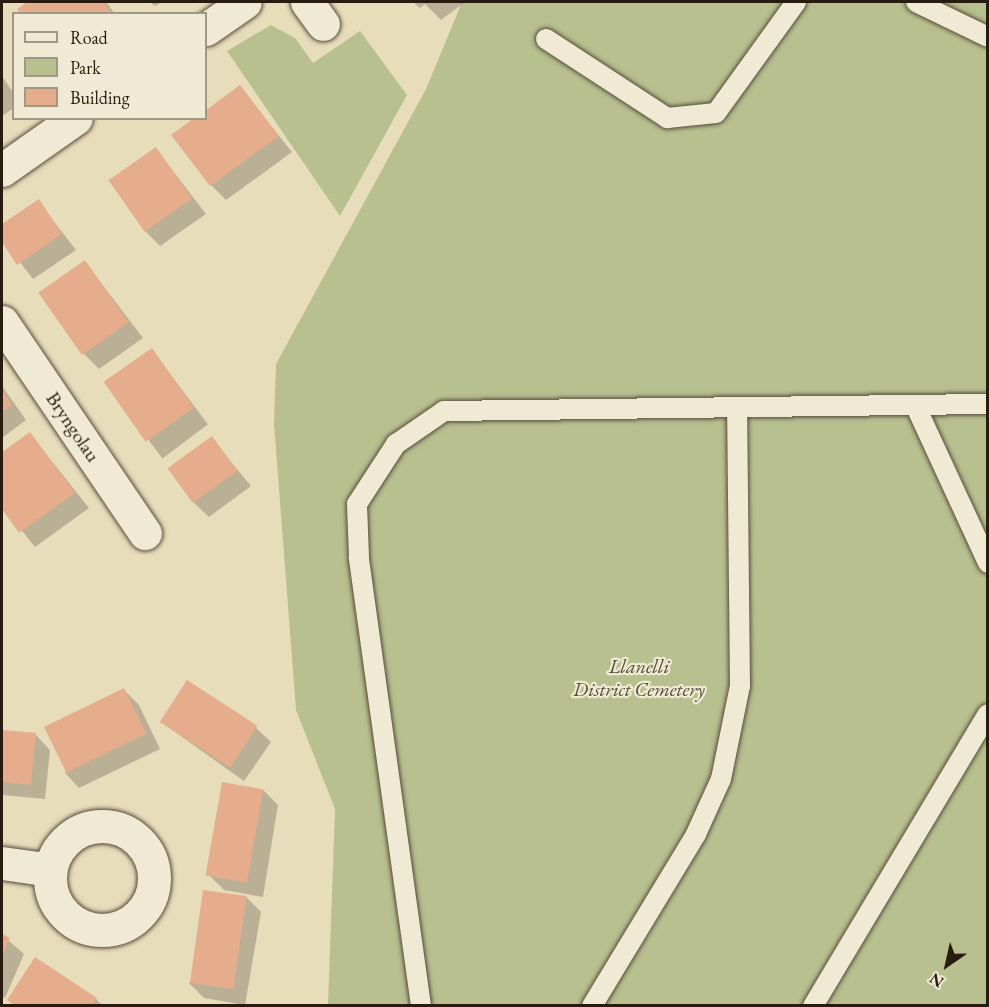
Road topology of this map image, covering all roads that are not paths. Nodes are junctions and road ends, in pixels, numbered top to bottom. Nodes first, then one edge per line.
1 (245, 2) edge
2 (796, 2) edge
3 (916, 2) edge
4 (207, 28) edge
5 (987, 38) edge
6 (546, 39) dead end
7 (73, 120) edge
8 (2, 170) edge
9 (2, 322) edge
10 (987, 404) edge
11 (916, 407) junction
12 (737, 410) junction
13 (146, 533) dead end
14 (987, 563) edge
15 (987, 714) edge
16 (2, 862) edge
17 (51, 870) dead end
18 (421, 1005) edge
19 (592, 1005) edge
20 (813, 1005) edge

1 - 4 street
2 - 6 lane
3 - 5 lane
7 - 8 street
9 - 13 street, Bryngolau
10 - 11 lane
11 - 12 lane
11 - 14 lane
12 - 18 lane
12 - 19 lane
15 - 20 lane
16 - 17 street

